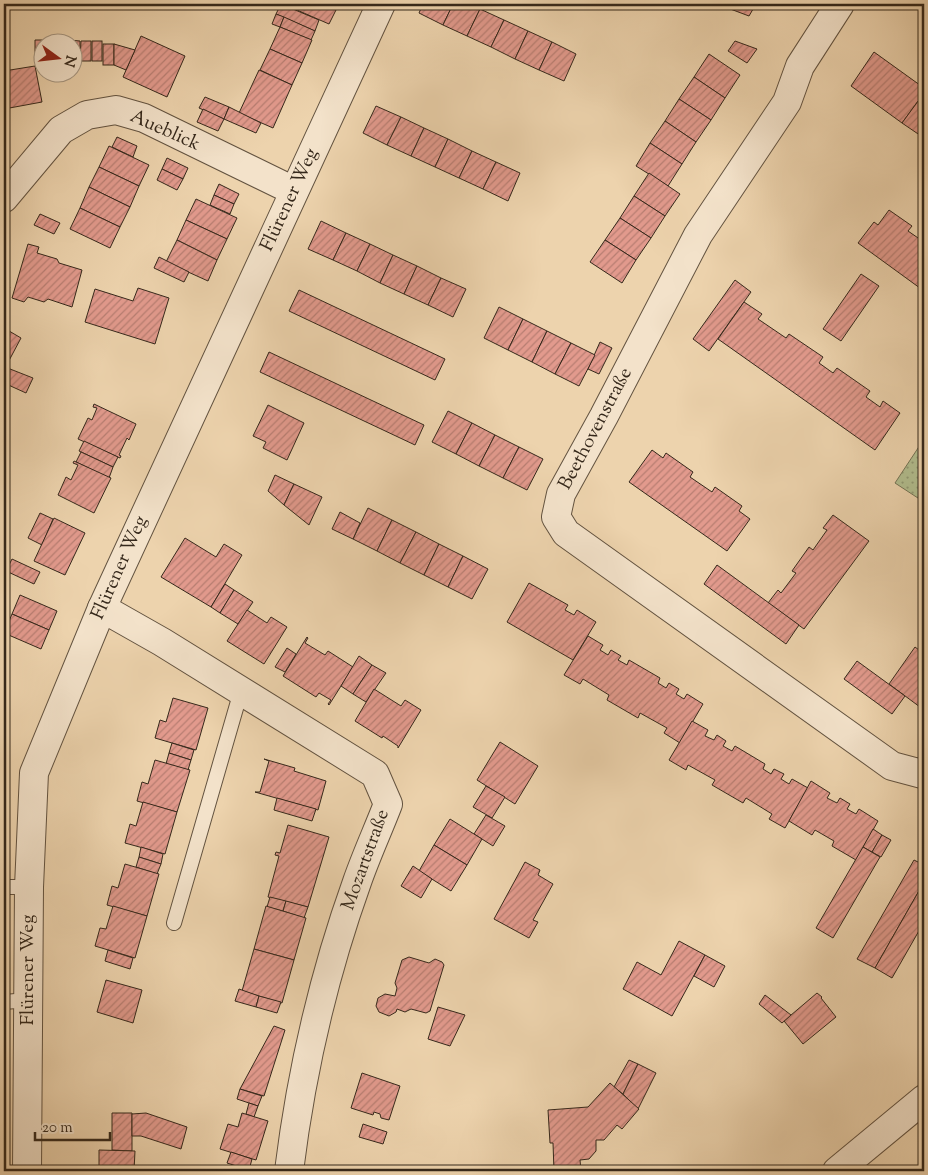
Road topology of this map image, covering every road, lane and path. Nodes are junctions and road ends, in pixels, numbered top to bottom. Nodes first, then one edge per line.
1 (381, 4) edge
2 (840, 4) edge
3 (294, 191) junction
4 (4, 198) edge
5 (102, 608) junction
6 (241, 691) junction
7 (924, 772) edge
8 (16, 887) edge
9 (174, 923) dead end
10 (16, 1001) edge
11 (924, 1098) edge
12 (27, 1171) edge
13 (289, 1171) edge
14 (837, 1171) edge

1 - 3 street, Flürener Weg
2 - 7 street, Beethovenstraße
3 - 4 street, Aueblick
3 - 5 street, Flürener Weg
5 - 6 street, Mozartstraße
5 - 8 street, Flürener Weg
6 - 9 lane
6 - 13 street, Mozartstraße
8 - 10 street, Flürener Weg
10 - 12 street, Flürener Weg
11 - 14 street

